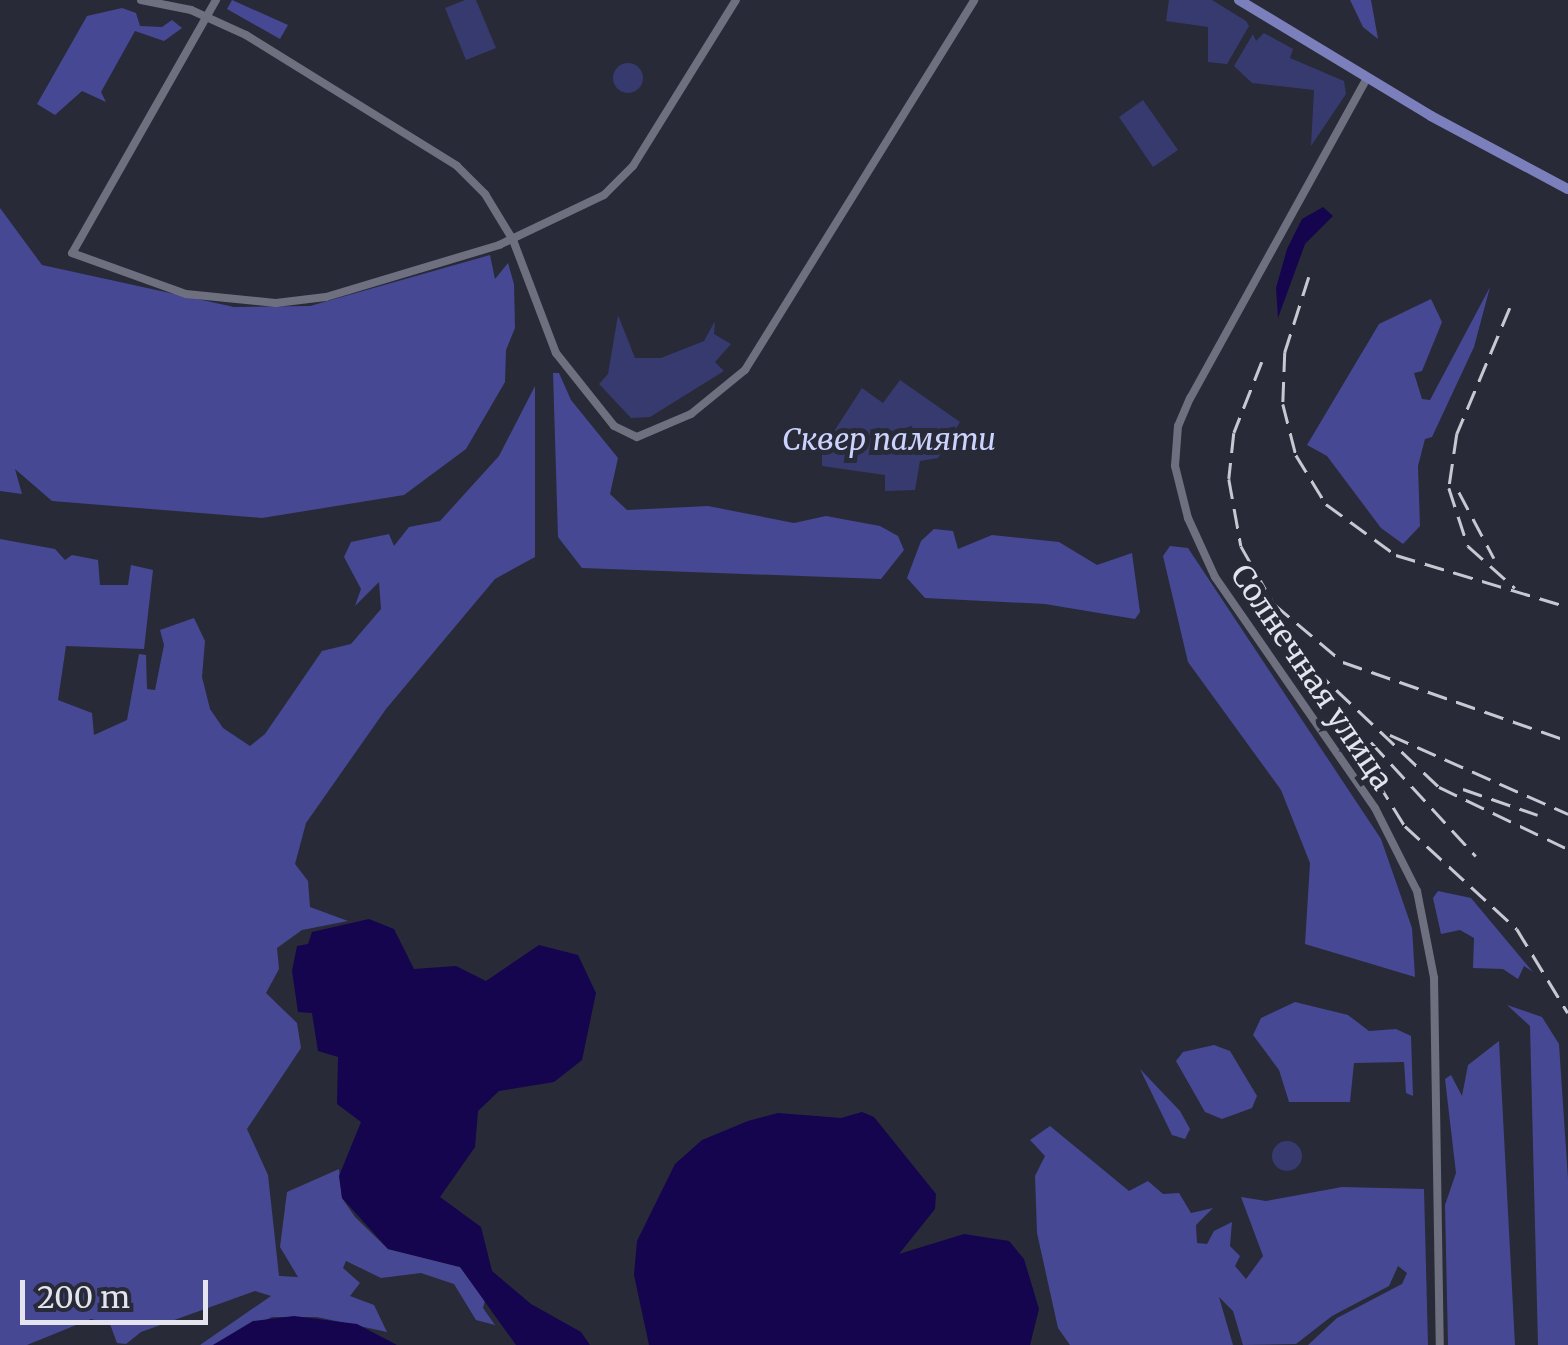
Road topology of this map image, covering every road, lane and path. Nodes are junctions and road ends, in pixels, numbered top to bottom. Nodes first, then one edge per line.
1 (140, 0) edge
2 (216, 0) edge
3 (736, 0) edge
4 (974, 0) edge
5 (1240, 0) edge
6 (206, 16) junction
7 (1367, 78) junction
8 (1568, 189) edge
9 (513, 240) junction
10 (1440, 1345) edge

1 - 6 street
2 - 6 street
3 - 9 street
4 - 9 street
5 - 7 main road
6 - 9 street
6 - 9 street
7 - 8 main road
7 - 10 street, Солнечная улица

